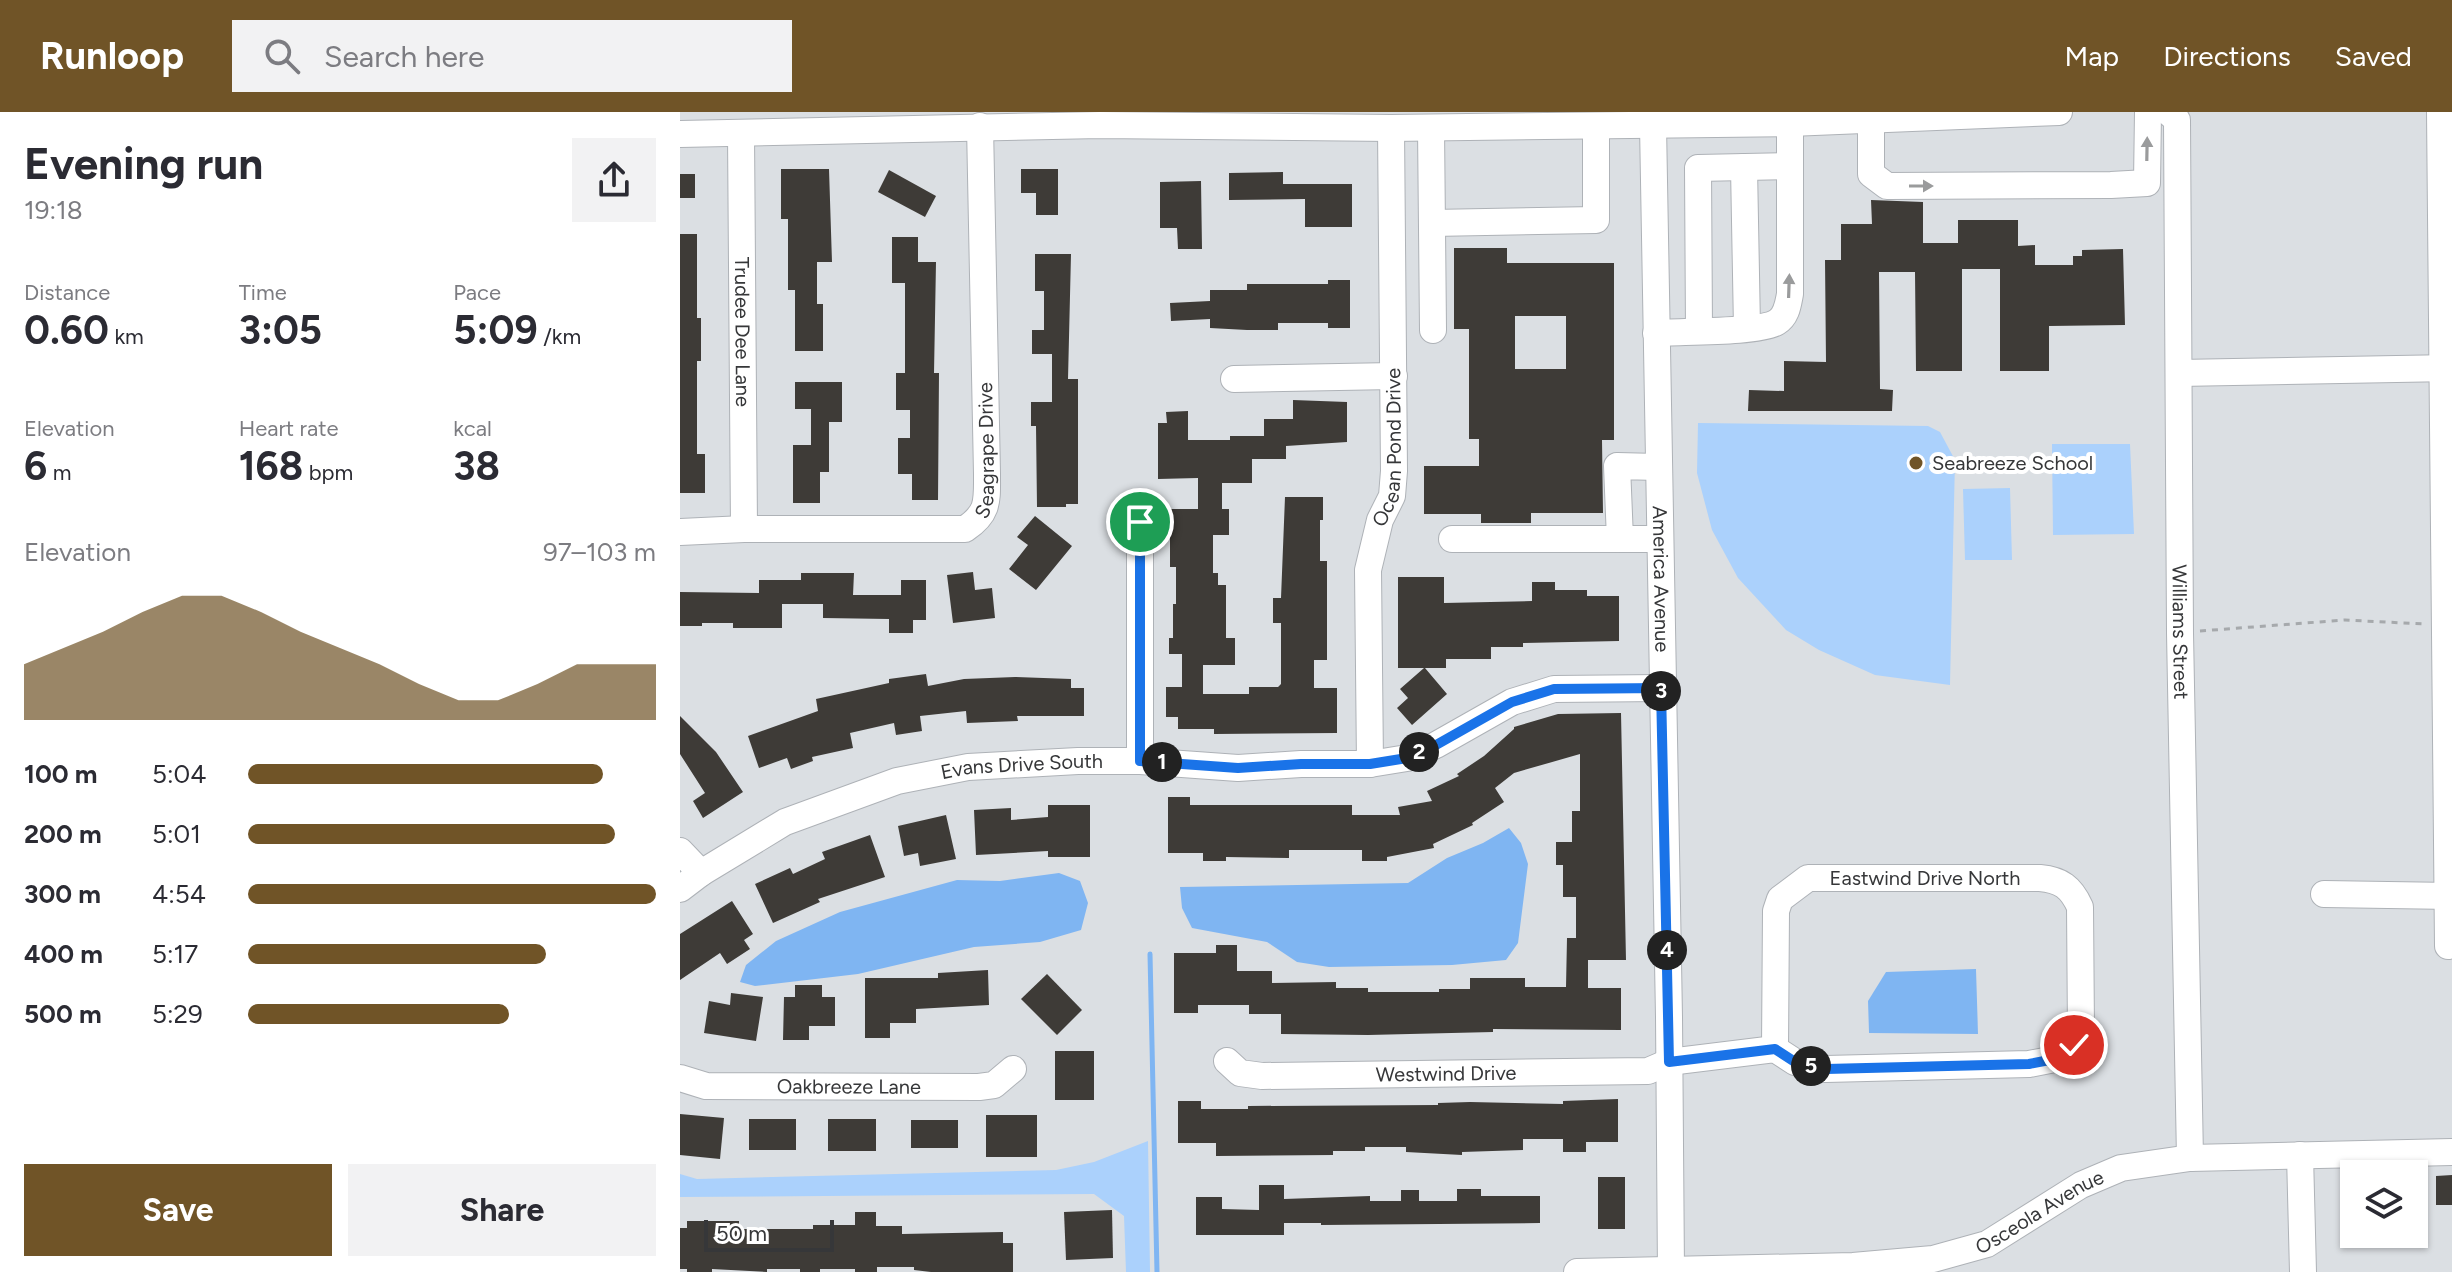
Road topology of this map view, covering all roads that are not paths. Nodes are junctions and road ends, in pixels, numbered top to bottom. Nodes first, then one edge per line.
1 (2059, 112) edge
2 (2148, 112) edge
3 (2168, 112) edge
4 (2440, 112) edge
5 (1100, 118) edge
6 (1790, 118) edge
7 (1871, 122) junction
8 (1653, 125) junction
9 (980, 126) junction
10 (1596, 126) junction
11 (1391, 128) junction
12 (1431, 128) junction
13 (680, 134) edge
14 (741, 134) junction
15 (1790, 166) junction
16 (1744, 167) junction
17 (1432, 223) junction
18 (1699, 321) junction
19 (1656, 323) junction
20 (1747, 328) junction
21 (1433, 330) dead end
22 (2447, 368) edge
23 (2179, 373) junction
24 (1394, 376) junction
25 (1234, 379) dead end
26 (1658, 467) junction
27 (1140, 522) dead end
28 (744, 529) junction
29 (680, 532) edge
30 (1452, 539) dead end
31 (1620, 539) junction
32 (1659, 539) junction
33 (2447, 628) edge
34 (1661, 688) junction
35 (1140, 761) junction
36 (1370, 764) junction
37 (680, 851) edge
38 (690, 881) edge
39 (2324, 894) dead end
40 (2450, 896) edge
41 (2448, 946) dead end
42 (1775, 1049) junction
43 (1227, 1061) dead end
44 (1669, 1062) junction
45 (1013, 1069) dead end
46 (680, 1078) edge
47 (2452, 1152) edge
48 (2300, 1155) junction
49 (2190, 1158) junction
50 (1670, 1270) edge
51 (1577, 1272) edge
52 (2303, 1272) edge

1 - 7 street
7 -> 2 street
3 - 23 street, Williams Street
4 - 22 street
5 - 9 street
5 - 11 street
6 - 7 street
6 - 8 street
6 - 15 street
8 - 10 street
8 - 19 street, America Avenue
9 - 14 street
9 - 28 street, Seagrape Drive
10 - 12 street
10 - 17 street
11 - 12 street
11 - 24 street, Ocean Pond Drive
12 - 17 street
13 - 14 street
14 - 28 street, Trudee Dee Lane
15 - 16 street
20 -> 15 street
16 - 18 street
16 - 20 street
17 - 21 street
18 - 19 street
18 - 20 street
19 - 26 street, America Avenue
22 - 23 street
22 - 33 street
23 - 49 street, Williams Street
24 - 25 street
24 - 36 street, Ocean Pond Drive
26 - 31 street
26 - 32 street, America Avenue
27 - 35 street
28 - 29 street, Seagrape Drive
30 - 31 street
31 - 32 street
32 - 34 street, America Avenue
33 - 40 street
34 - 36 street, Evans Drive South
34 - 44 street, America Avenue
35 - 36 street, Evans Drive South
35 - 38 street, Evans Drive South
37 - 38 street
39 - 40 street
40 - 41 street
42 - 42 street, Eastwind Drive North
42 - 44 street, Westwind Drive
43 - 44 street, Westwind Drive
44 - 50 street, America Avenue
45 - 46 street, Oakbreeze Lane
47 - 48 street, Osceola Avenue
48 - 49 street, Osceola Avenue
48 - 52 street
49 - 50 street, Osceola Avenue
50 - 51 street, Osceola Avenue

